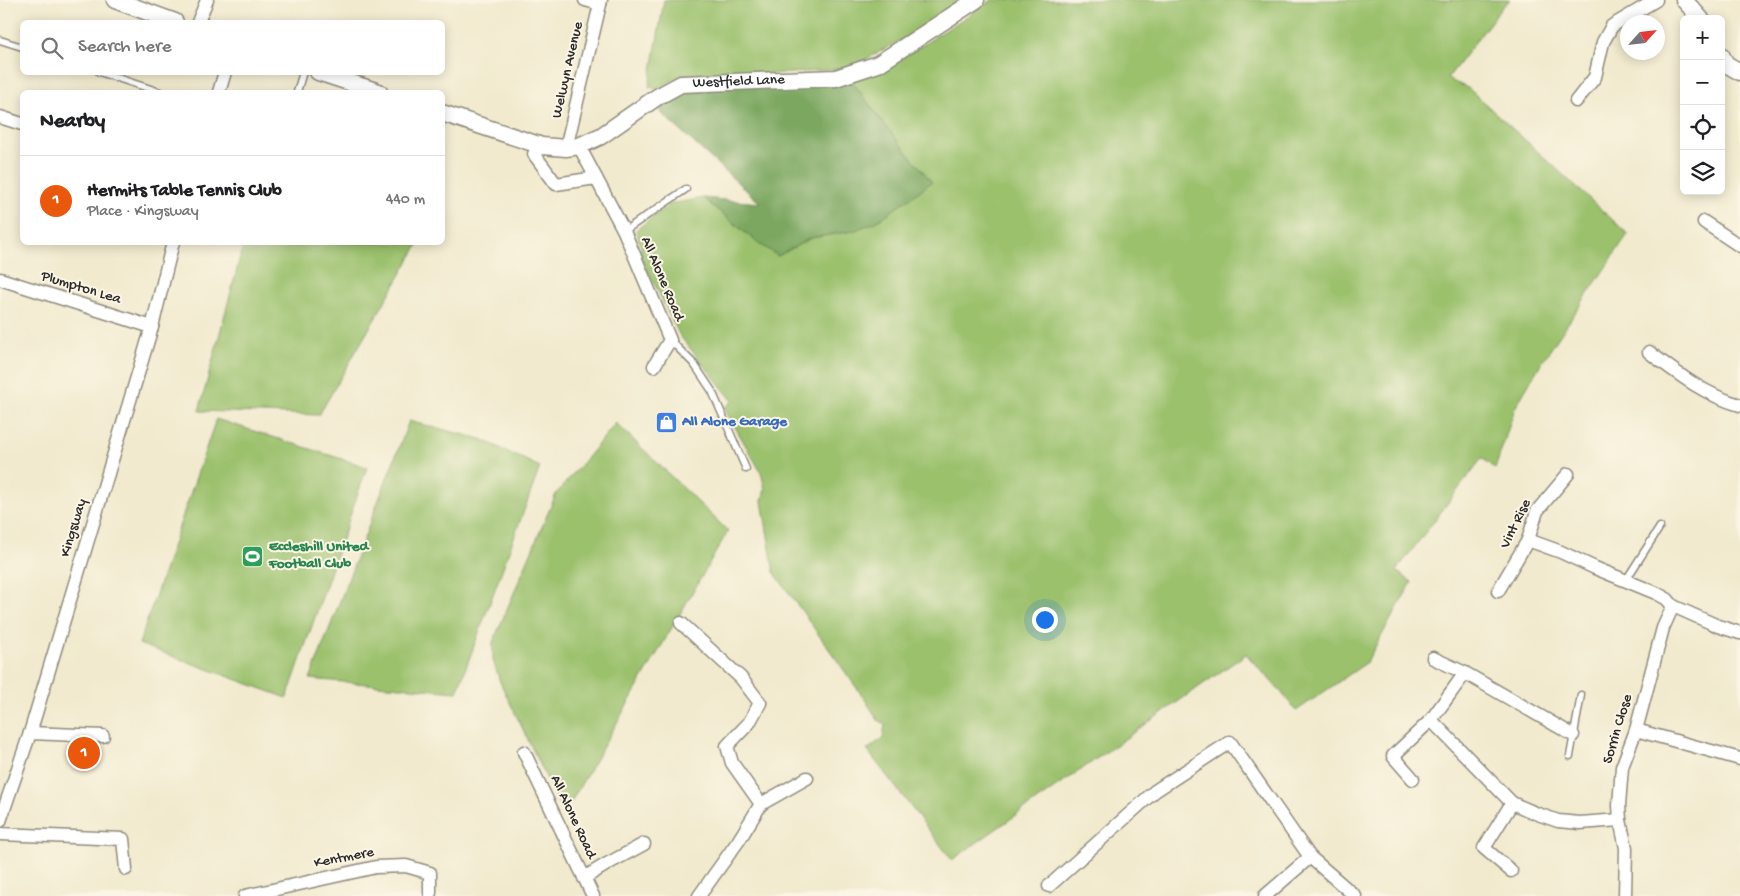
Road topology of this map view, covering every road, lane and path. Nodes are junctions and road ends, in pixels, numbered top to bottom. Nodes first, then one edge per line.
1 (115, 0) edge
2 (207, 0) edge
3 (586, 0) edge
4 (976, 0) edge
5 (1656, 0) edge
6 (1684, 0) edge
7 (600, 2) edge
8 (1697, 15) edge
9 (170, 20) edge
10 (199, 20) edge
11 (0, 40) edge
12 (20, 46) edge
13 (1724, 60) edge
14 (1740, 72) edge
15 (108, 75) edge
16 (224, 75) edge
17 (302, 75) edge
18 (327, 75) edge
19 (154, 90) edge
20 (220, 90) edge
21 (298, 90) edge
22 (373, 90) edge
23 (1576, 101) dead end
24 (445, 114) edge
25 (0, 117) edge
26 (20, 123) edge
27 (573, 147) junction
28 (534, 154) dead end
29 (596, 178) junction
30 (686, 189) dead end
31 (1704, 222) dead end
32 (624, 231) junction
33 (172, 245) edge
34 (1740, 246) edge
35 (0, 279) edge
36 (152, 327) junction
37 (670, 340) junction
38 (1649, 352) dead end
39 (654, 366) dead end
40 (1740, 405) edge
41 (746, 469) dead end
42 (1568, 474) dead end
43 (1660, 527) dead end
44 (1528, 540) junction
45 (1626, 580) junction
46 (1498, 592) dead end
47 (1673, 606) junction
48 (681, 623) dead end
49 (1740, 633) edge
50 (1433, 658) dead end
51 (1465, 673) junction
52 (1581, 695) dead end
53 (1431, 720) junction
54 (1636, 730) junction
55 (30, 733) junction
56 (1573, 735) junction
57 (103, 736) dead end
58 (524, 752) dead end
59 (1570, 756) dead end
60 (1740, 759) edge
61 (807, 778) dead end
62 (1413, 778) dead end
63 (1512, 803) junction
64 (761, 804) junction
65 (1620, 820) junction
66 (0, 821) edge
67 (0, 834) edge
68 (644, 844) dead end
69 (1310, 857) junction
70 (126, 869) dead end
71 (1511, 872) dead end
72 (584, 878) junction
73 (1049, 886) dead end
74 (430, 893) dead end
75 (245, 896) edge
76 (593, 896) edge
77 (698, 896) edge
78 (1265, 896) edge
79 (1355, 896) edge
80 (1625, 896) edge

1 - 9 street
2 - 10 street
3 - 7 street
4 - 27 street, Westfield Lane
5 - 23 street
6 - 8 street
7 - 27 street, Welwyn Avenue
11 - 12 lane
13 - 14 street
15 - 19 lane
16 - 20 street
17 - 21 lane
18 - 22 street
24 - 27 street
25 - 26 street
27 - 29 street, All Alone Road
28 - 29 street
29 - 32 street, All Alone Road
30 - 32 lane
31 - 34 street
32 - 37 street, All Alone Road
33 - 36 street, Kingsway
35 - 36 street, Plumpton Lea
36 - 55 street, Kingsway
37 - 39 street, All Alone Road
37 - 41 lane
38 - 40 street
42 - 44 street, Vint Rise
43 - 45 lane
44 - 45 street
44 - 46 street, Vint Rise
45 - 47 street
47 - 49 street
47 - 54 street, Sorrin Close
48 - 64 street
50 - 51 street
51 - 53 street
51 - 56 street
52 - 56 lane
53 - 62 street
53 - 63 street
54 - 60 street
54 - 65 street, Sorrin Close
55 - 57 street
55 - 66 street, Kingsway
56 - 59 lane
58 - 72 street, All Alone Road
61 - 64 street
63 - 65 street
63 - 71 street
64 - 77 street
65 - 80 street, Sorrin Close
67 - 70 street
68 - 72 street
69 - 73 street
69 - 78 street
69 - 79 street
72 - 76 street, All Alone Road
74 - 75 street, Kentmere

